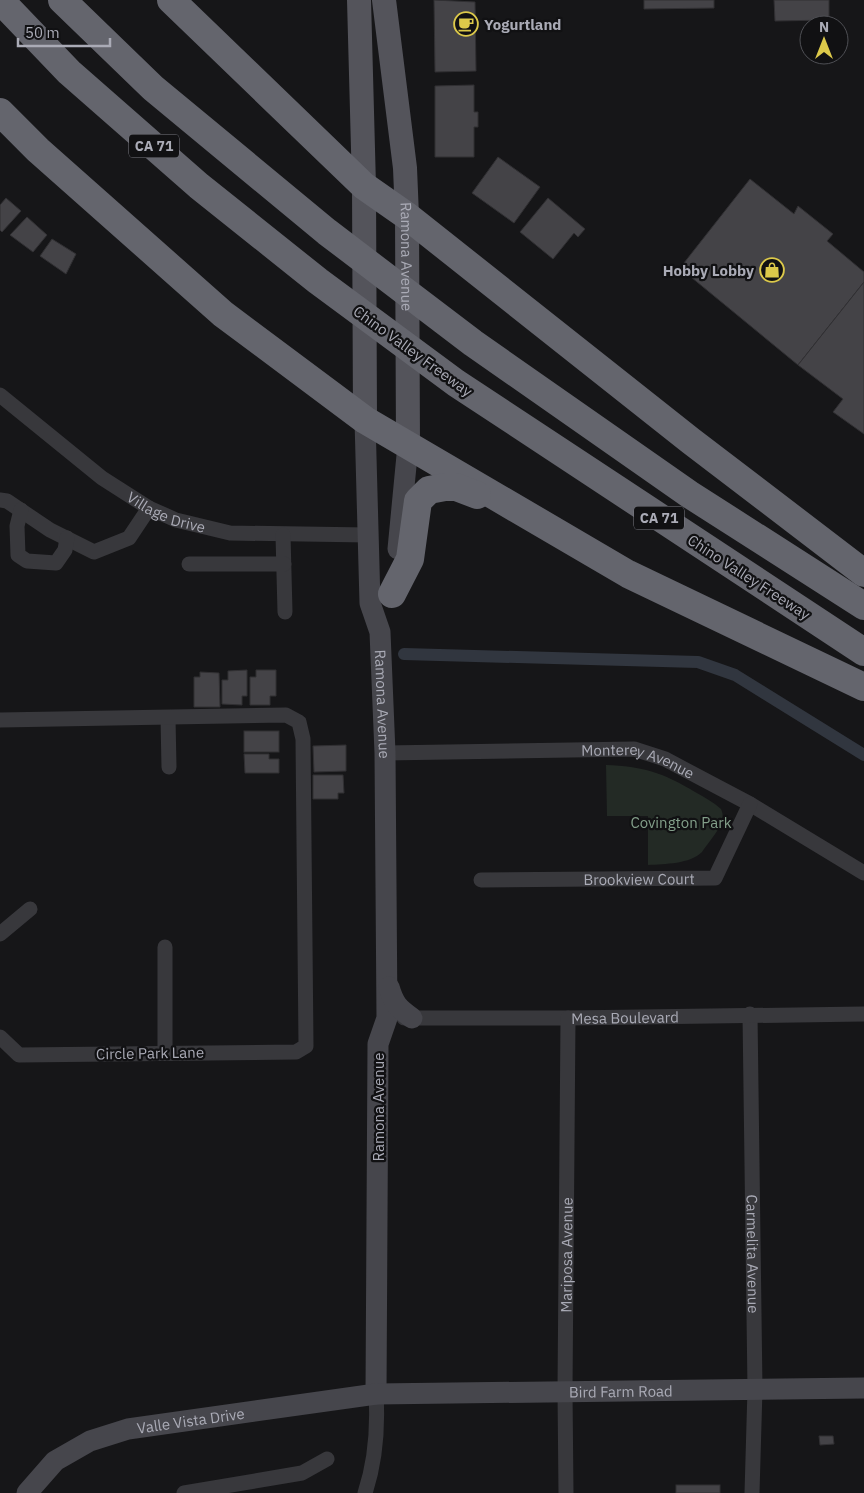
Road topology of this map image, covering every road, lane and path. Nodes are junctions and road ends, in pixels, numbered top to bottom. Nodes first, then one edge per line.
1 (0, 0) edge
2 (62, 0) edge
3 (171, 0) edge
4 (359, 0) edge
5 (384, 0) edge
6 (0, 112) edge
7 (364, 186) junction
8 (407, 216) junction
9 (0, 395) edge
10 (365, 420) junction
11 (408, 445) junction
12 (0, 500) edge
13 (150, 508) junction
14 (20, 510) junction
15 (530, 516) junction
16 (283, 535) junction
17 (368, 535) junction
18 (66, 538) junction
19 (189, 564) dead end
20 (284, 564) junction
21 (864, 573) edge
22 (392, 594) junction
23 (864, 606) edge
24 (285, 612) dead end
25 (380, 632) junction
26 (864, 652) edge
27 (864, 687) edge
28 (168, 718) junction
29 (0, 720) edge
30 (384, 753) junction
31 (169, 767) dead end
32 (750, 804) junction
33 (864, 873) edge
34 (481, 880) dead end
35 (30, 909) dead end
36 (0, 934) edge
37 (165, 947) dead end
38 (387, 972) junction
39 (750, 1014) junction
40 (864, 1014) edge
41 (387, 1018) junction
42 (412, 1018) junction
43 (568, 1018) junction
44 (0, 1037) edge
45 (166, 1053) junction
46 (864, 1388) edge
47 (755, 1389) junction
48 (564, 1391) junction
49 (376, 1394) junction
50 (327, 1459) dead end
51 (261, 1486) edge
52 (26, 1493) edge
53 (184, 1493) edge
54 (364, 1493) edge
55 (566, 1493) edge
56 (752, 1493) edge

1 - 26 highway, Chino Valley Freeway / CA 71
2 - 23 highway, CA 71
3 - 7 highway
4 - 7 main road, Ramona Avenue
5 - 8 main road, Ramona Avenue
6 - 10 highway
7 - 8 highway
7 - 10 main road, Ramona Avenue
8 - 11 main road, Ramona Avenue
8 - 21 highway
9 - 13 street, Village Drive
10 - 11 highway
10 - 17 street, Ramona Avenue
11 - 15 highway
11 - 22 street, Ramona Avenue
12 - 14 street
13 - 16 street, Village Drive
13 - 18 street
14 - 18 street
14 - 18 street
15 - 22 highway
15 - 27 highway
16 - 17 street, Village Drive
16 - 20 street
17 - 25 street, Ramona Avenue
19 - 20 street
20 - 24 street
22 - 25 street, Ramona Avenue
25 - 30 street, Ramona Avenue
28 - 29 street
28 - 31 street
28 - 45 street, Circle Park Lane
30 - 32 street, Monterey Avenue
30 - 38 street, Ramona Avenue
32 - 33 street, Monterey Avenue
32 - 34 street, Brookview Court
35 - 36 street
37 - 45 street
38 - 41 street, Ramona Avenue
38 - 42 street
39 - 40 street, Mesa Boulevard
39 - 43 street, Mesa Boulevard
39 - 47 street, Carmelita Avenue
41 - 42 street, Mesa Boulevard
41 - 49 street, Ramona Avenue
42 - 43 street, Mesa Boulevard
43 - 48 street, Mariposa Avenue
44 - 45 street, Circle Park Lane
46 - 47 street, Bird Farm Road
47 - 48 street, Bird Farm Road
47 - 56 street, Carmelita Avenue
48 - 49 street, Bird Farm Road
48 - 55 street, Mariposa Avenue
49 - 52 street, Valle Vista Drive
49 - 54 street, Ramona Avenue
50 - 51 street
51 - 53 street

